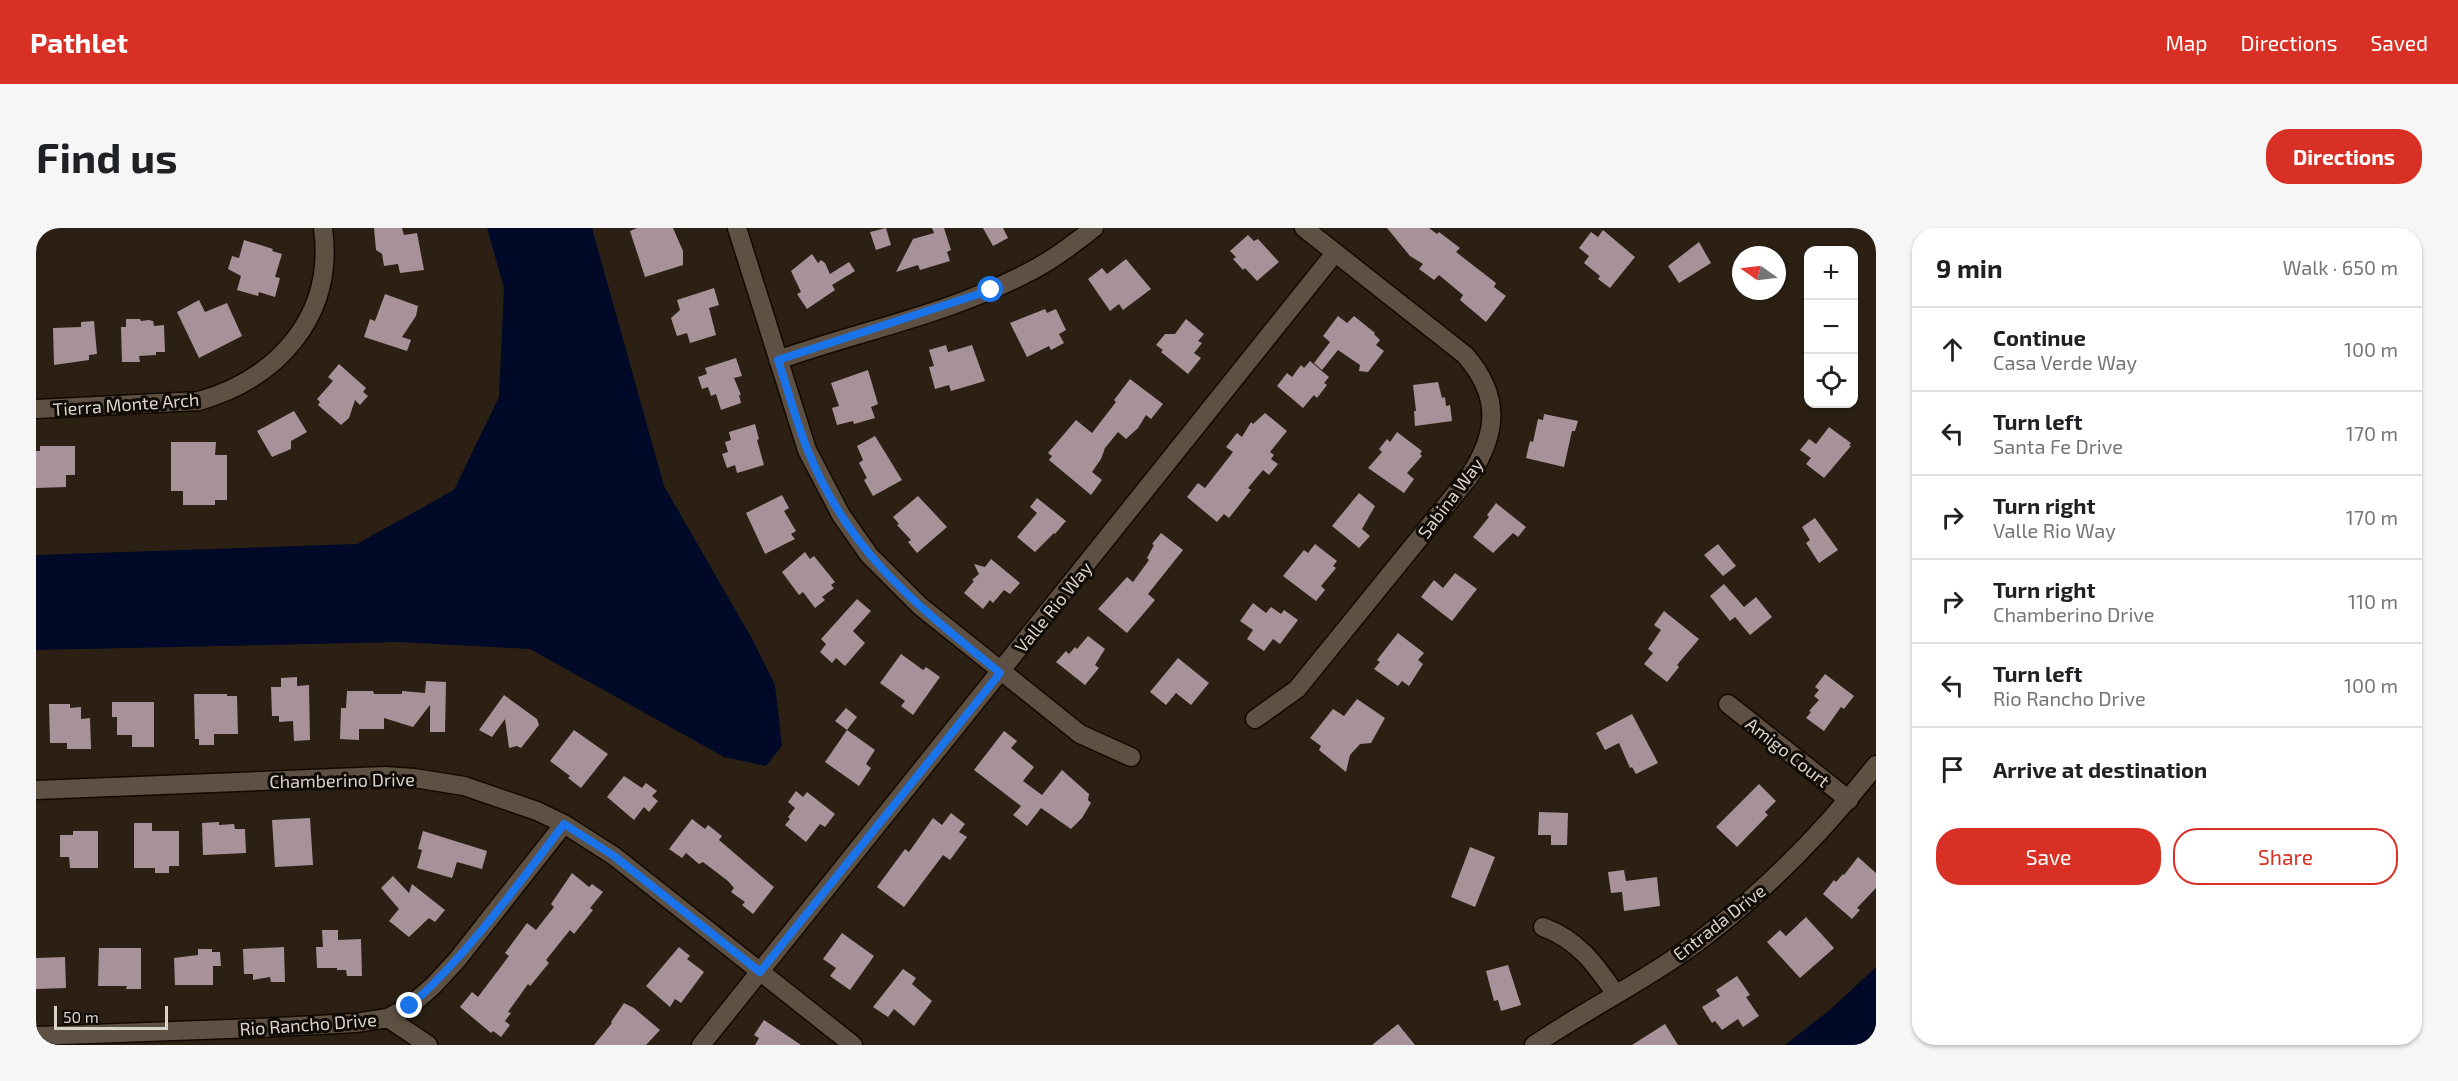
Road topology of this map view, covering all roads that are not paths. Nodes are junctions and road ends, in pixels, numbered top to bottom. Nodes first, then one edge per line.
1 (323, 228) edge
2 (737, 228) edge
3 (1094, 228) edge
4 (1304, 228) edge
5 (1335, 253) junction
6 (778, 360) junction
7 (36, 409) edge
8 (1000, 673) junction
9 (1728, 704) dead end
10 (1255, 719) dead end
11 (1131, 757) dead end
12 (1876, 765) edge
13 (36, 790) edge
14 (1849, 800) junction
15 (564, 824) junction
16 (1544, 927) dead end
17 (760, 972) junction
18 (1615, 993) junction
19 (388, 1018) junction
20 (36, 1036) edge
21 (428, 1045) edge
22 (701, 1045) edge
23 (854, 1045) edge
24 (1534, 1045) edge

1 - 7 street, Tierra Monte Arch
2 - 6 street
3 - 6 street
4 - 5 street, Sabina Way
5 - 8 street, Valle Rio Way
5 - 10 street, Sabina Way
6 - 8 street
8 - 11 street
8 - 17 street, Valle Rio Way
9 - 14 street, Amigo Court
12 - 14 street, Entrada Drive
13 - 15 street, Chamberino Drive
14 - 18 street, Entrada Drive
15 - 17 street, Chamberino Drive
15 - 19 street, Rio Rancho Drive
16 - 18 street
17 - 22 street, Valle Rio Way
17 - 23 street, Chamberino Drive
18 - 24 street, Entrada Drive
19 - 20 street, Rio Rancho Drive
19 - 21 street

